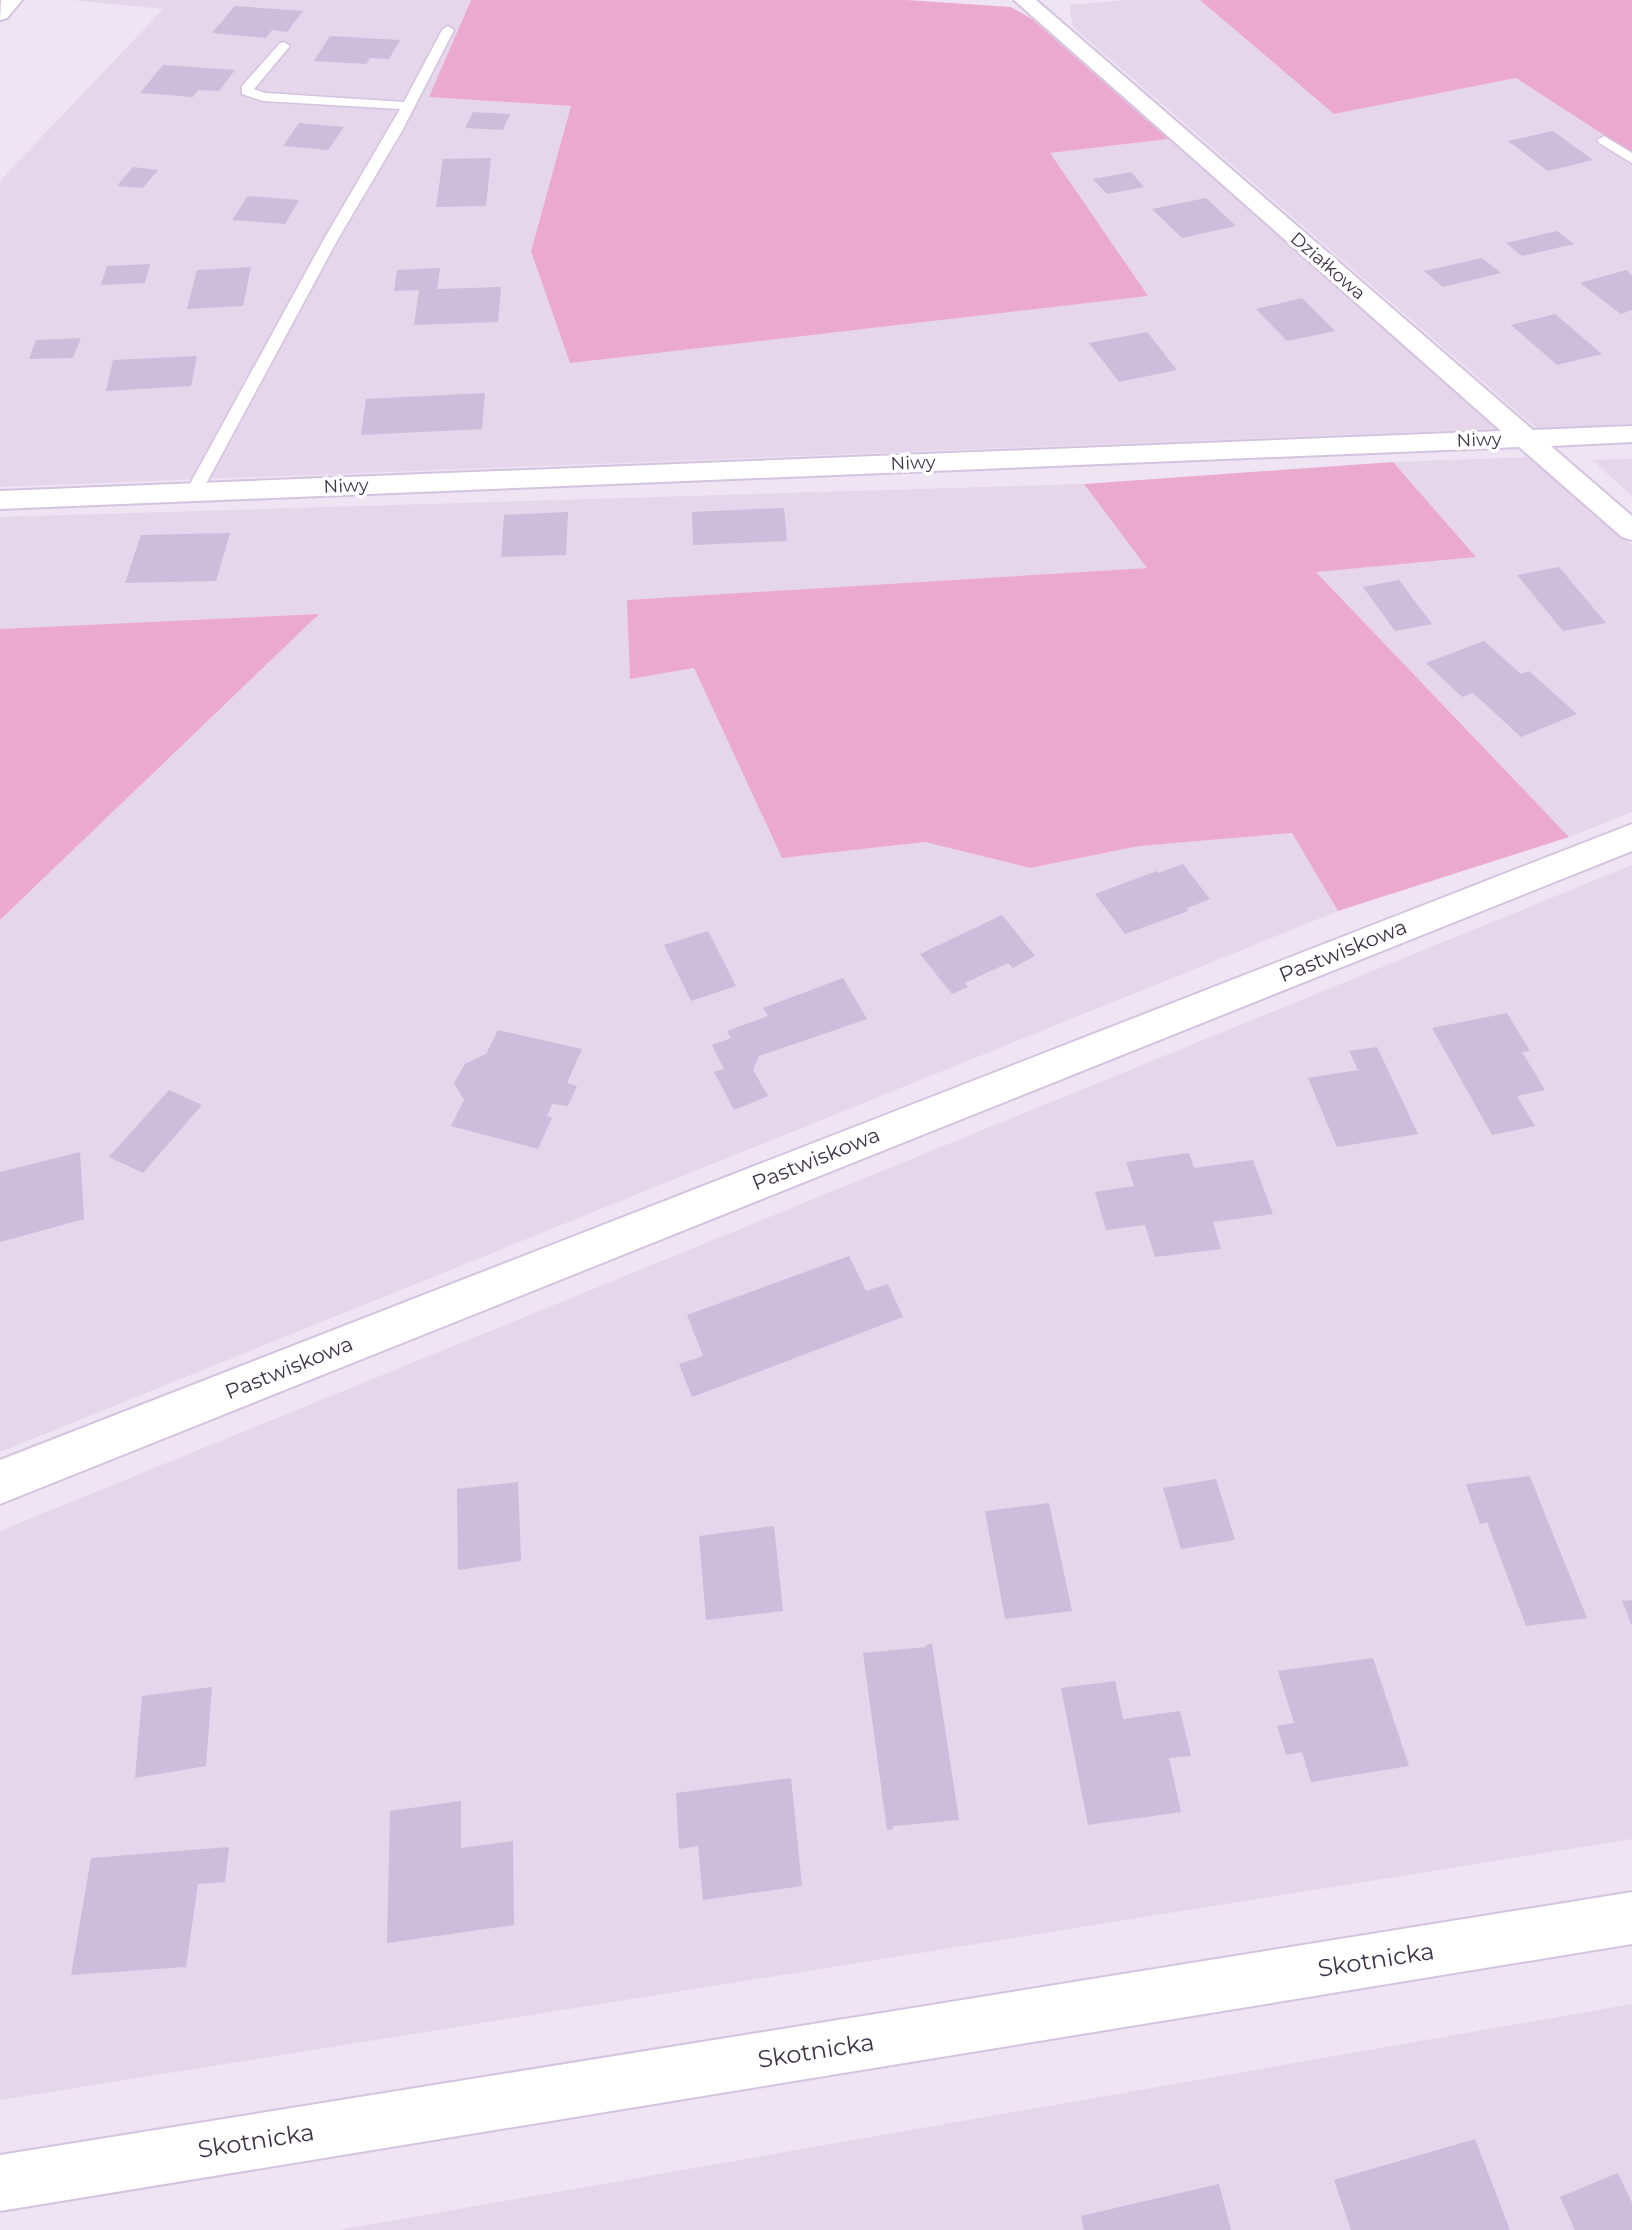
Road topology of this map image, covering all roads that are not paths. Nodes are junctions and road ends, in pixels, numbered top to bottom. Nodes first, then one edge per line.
1 (12, 0) edge
2 (1024, 0) edge
3 (0, 14) edge
4 (447, 30) dead end
5 (284, 46) dead end
6 (408, 106) junction
7 (1604, 140) dead end
8 (1632, 159) edge
9 (1632, 435) edge
10 (1525, 438) junction
11 (193, 493) junction
12 (0, 500) edge
13 (1632, 531) edge
14 (1632, 836) edge
15 (0, 1482) edge
16 (1632, 1918) edge
17 (0, 2183) edge

1 - 3 street
2 - 10 street, Działkowa
4 - 6 lane
5 - 6 lane
6 - 11 lane
7 - 8 lane
9 - 10 street, Niwy
10 - 11 street, Niwy
10 - 13 street, Działkowa
11 - 12 street, Niwy
14 - 15 street, Pastwiskowa
16 - 17 street, Skotnicka

